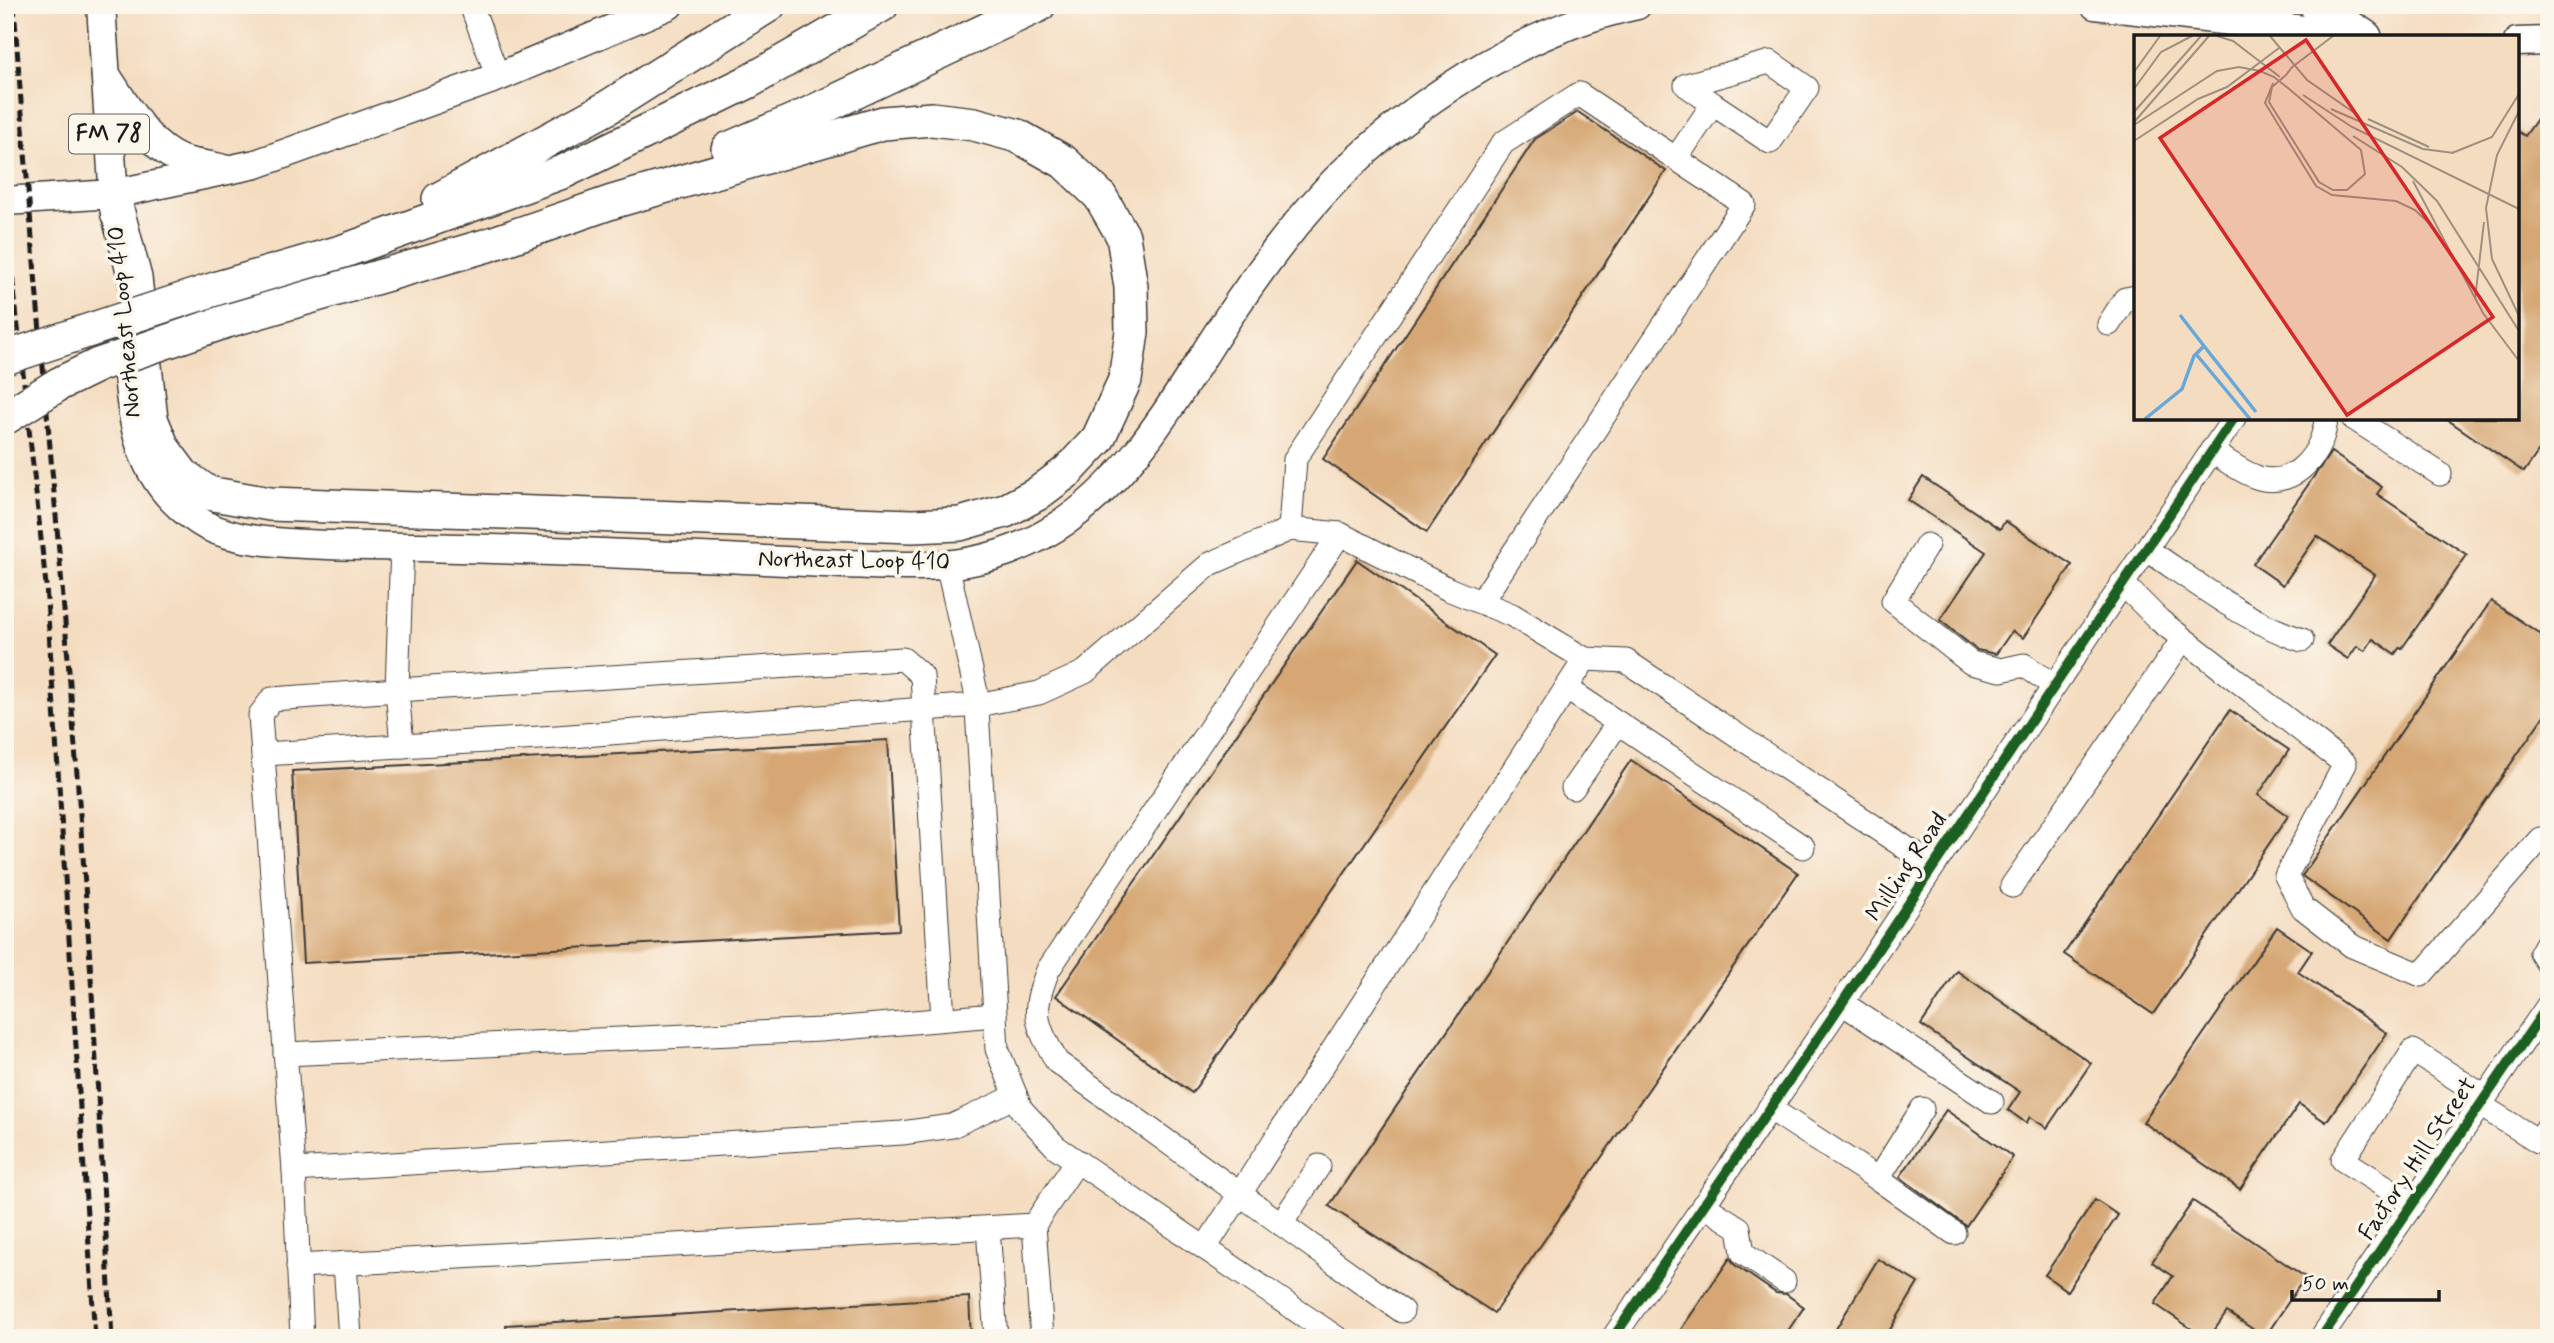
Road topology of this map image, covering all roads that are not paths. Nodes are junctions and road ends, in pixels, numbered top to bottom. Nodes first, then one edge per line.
1 (101, 5) edge
2 (471, 5) edge
3 (668, 5) edge
4 (769, 5) edge
5 (882, 5) edge
6 (1039, 5) edge
7 (1637, 5) edge
8 (2095, 5) edge
9 (2316, 5) edge
10 (2349, 35) edge
11 (2363, 35) edge
12 (2549, 41) edge
13 (2519, 42) edge
14 (106, 75) junction
15 (498, 77) junction
16 (1713, 104) junction
17 (1677, 157) junction
18 (228, 170) junction
19 (113, 194) junction
20 (5, 201) edge
21 (612, 202) junction
22 (344, 251) junction
23 (2134, 297) edge
24 (2109, 324) dead end
25 (5, 358) edge
26 (5, 418) edge
27 (2233, 420) edge
28 (2326, 420) edge
29 (2356, 420) edge
30 (2211, 451) junction
31 (2440, 474) dead end
32 (1290, 529) junction
33 (1340, 534) junction
34 (1927, 545) dead end
35 (401, 546) junction
36 (2146, 549) junction
37 (947, 564) junction
38 (2122, 583) junction
39 (1481, 602) junction
40 (2183, 639) junction
41 (2302, 640) dead end
42 (1585, 659) junction
43 (2053, 685) junction
44 (1566, 688) junction
45 (397, 690) junction
46 (977, 705) junction
47 (924, 709) junction
48 (1618, 723) junction
49 (402, 746) junction
50 (263, 754) junction
51 (1573, 788) dead end
52 (2549, 844) edge
53 (1803, 847) dead end
54 (1933, 866) junction
55 (2012, 886) dead end
56 (2549, 939) edge
57 (2549, 966) edge
58 (1842, 1003) junction
59 (995, 1015) junction
60 (2545, 1018) edge
61 (943, 1019) junction
62 (285, 1054) junction
63 (1016, 1096) junction
64 (2483, 1101) junction
65 (1992, 1102) dead end
66 (1769, 1108) junction
67 (1922, 1109) dead end
68 (2549, 1125) edge
69 (1077, 1161) junction
70 (1319, 1166) dead end
71 (294, 1170) junction
72 (1878, 1179) junction
73 (1240, 1194) junction
74 (2413, 1204) junction
75 (1703, 1205) junction
76 (1281, 1224) junction
77 (1034, 1225) junction
78 (988, 1228) junction
79 (1954, 1233) dead end
80 (1205, 1248) junction
81 (345, 1263) junction
82 (298, 1266) junction
83 (1784, 1281) dead end
84 (1402, 1311) dead end
85 (302, 1338) edge
86 (350, 1338) edge
87 (996, 1338) edge
88 (1042, 1338) edge
89 (1337, 1338) edge
90 (1613, 1338) edge
91 (2321, 1338) edge

1 - 14 main road, FM 78
2 - 15 street
3 - 15 main road, Northeast Loop 410
4 - 22 highway
5 - 22 highway
6 - 21 highway
7 - 37 main road, Northeast Loop 410
8 - 10 main road
9 - 11 highway
12 - 13 main road
14 - 18 main road
14 - 19 main road, FM 78
15 - 18 main road, Northeast Loop 410
16 - 16 street
16 - 17 street
17 - 32 street
17 - 39 street
18 - 19 main road, Northeast Loop 410
19 - 20 main road, Northeast Loop 410
19 - 21 highway
19 - 35 main road, Northeast Loop 410
21 - 26 highway, bridge
22 - 25 highway, bridge
23 - 24 street
27 - 30 street, Milling Road
28 - 30 street
29 - 31 street
30 - 36 street, Milling Road
32 - 33 street
32 - 46 street
33 - 39 street
33 - 73 street
34 - 43 street
35 - 37 main road, Northeast Loop 410
35 - 45 street
36 - 38 street, Milling Road
36 - 41 street
37 - 46 street
38 - 40 street
38 - 43 street, Milling Road
39 - 42 street
40 - 52 street
40 - 55 street
42 - 44 street
42 - 54 street
43 - 54 street, Milling Road
44 - 48 street
44 - 73 street
45 - 47 street
45 - 49 street
45 - 50 street
46 - 47 street
46 - 59 street
47 - 49 street
47 - 61 street
48 - 51 street
48 - 53 street
49 - 50 street
50 - 62 street
54 - 58 street, Milling Road
56 - 57 street
58 - 65 street
58 - 66 street, Milling Road
59 - 61 street
59 - 63 street
60 - 64 street, Factory Hill Street
61 - 62 street
62 - 71 street
63 - 69 street
63 - 71 street
64 - 68 street
64 - 74 street, Factory Hill Street
64 - 74 street
66 - 72 street
66 - 75 street, Milling Road
67 - 72 street
69 - 77 street
69 - 80 street
70 - 76 street
71 - 82 street
72 - 79 street
73 - 76 street
73 - 80 street
74 - 91 street, Factory Hill Street
75 - 83 street
75 - 90 street, Milling Road
76 - 84 street
77 - 78 street
77 - 88 street
78 - 81 street
78 - 87 street
80 - 89 street
81 - 82 street
81 - 86 street
82 - 85 street

